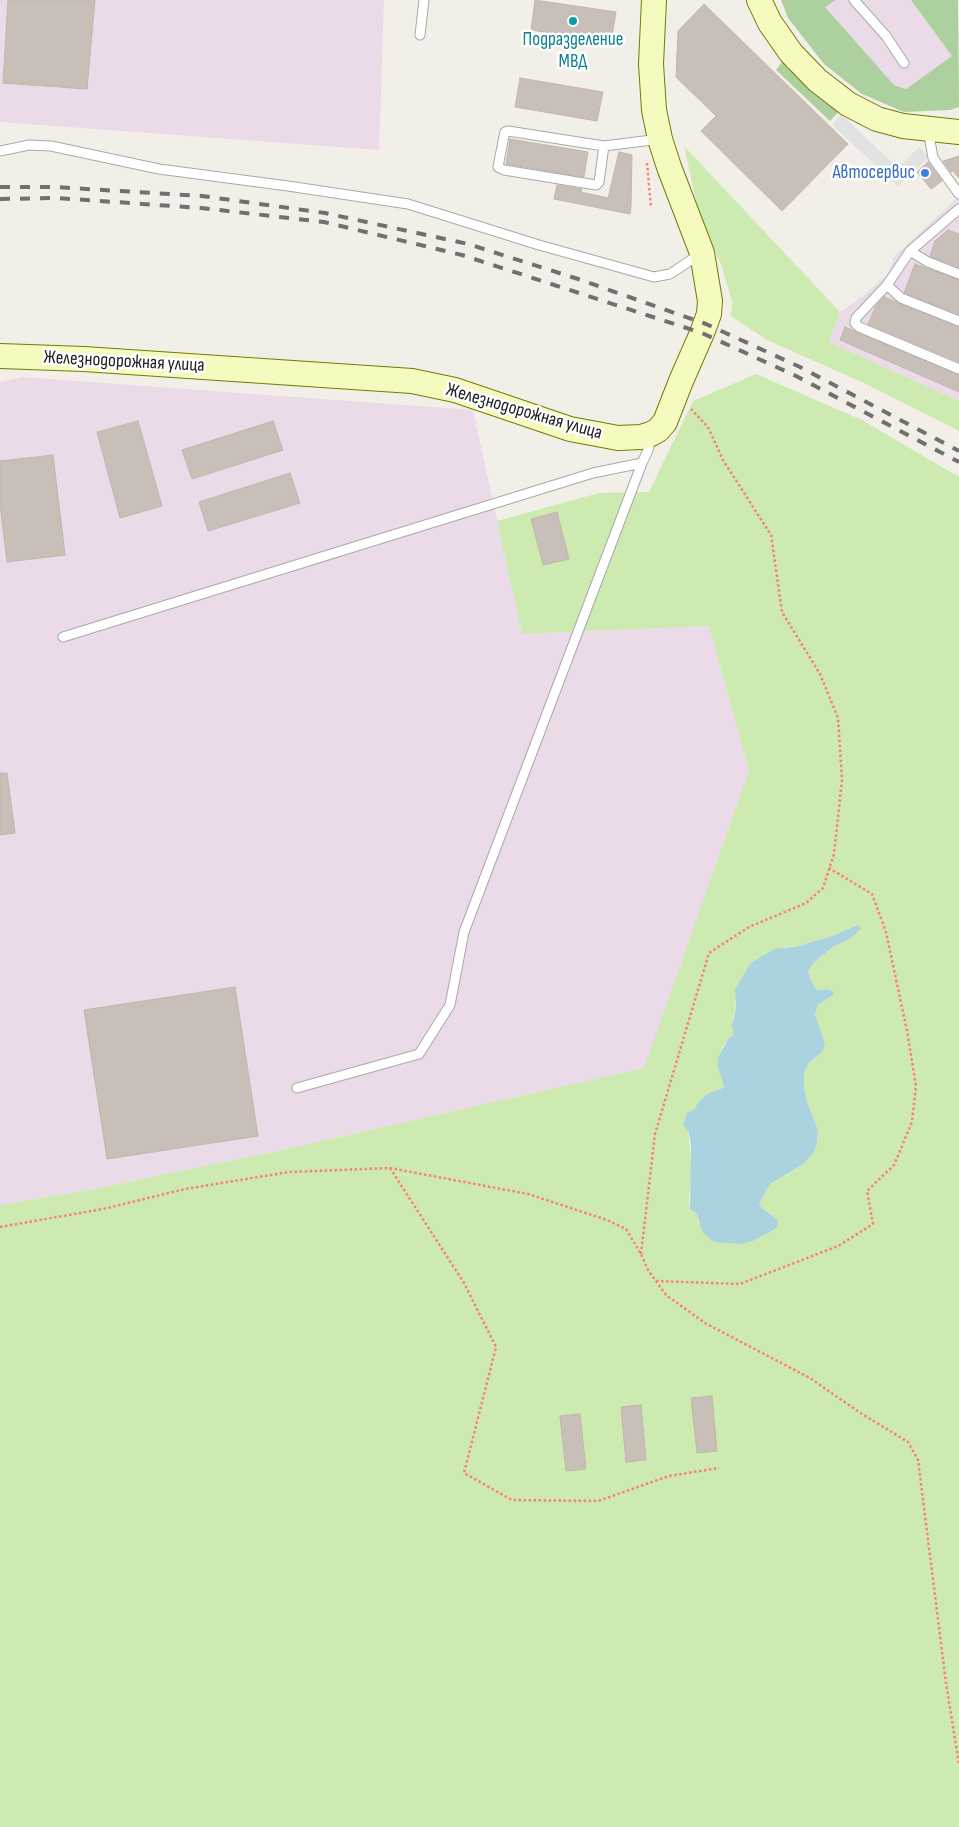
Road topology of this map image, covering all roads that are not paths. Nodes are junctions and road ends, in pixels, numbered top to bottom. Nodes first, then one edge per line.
1 (424, 0) edge
2 (654, 0) edge
3 (759, 0) edge
4 (854, 0) edge
5 (420, 35) dead end
6 (904, 63) dead end
7 (959, 122) edge
8 (928, 129) junction
9 (959, 132) edge
10 (660, 139) junction
11 (604, 146) junction
12 (0, 150) edge
13 (959, 194) edge
14 (959, 209) edge
15 (910, 252) junction
16 (702, 253) junction
17 (959, 274) edge
18 (887, 285) junction
19 (959, 320) edge
20 (0, 356) edge
21 (959, 368) edge
22 (651, 434) junction
23 (642, 462) junction
24 (63, 637) dead end
25 (297, 1088) dead end

1 - 5 lane
2 - 10 street
3 - 8 street
4 - 6 lane
7 - 8 street
8 - 9 street
8 - 13 lane
10 - 11 lane
10 - 16 street
11 - 11 lane
12 - 16 lane
14 - 15 lane
15 - 17 lane
15 - 18 lane
16 - 22 street
18 - 19 lane
18 - 21 lane
20 - 22 street, Железнодорожная улица
22 - 23 lane
23 - 24 lane
23 - 25 lane

